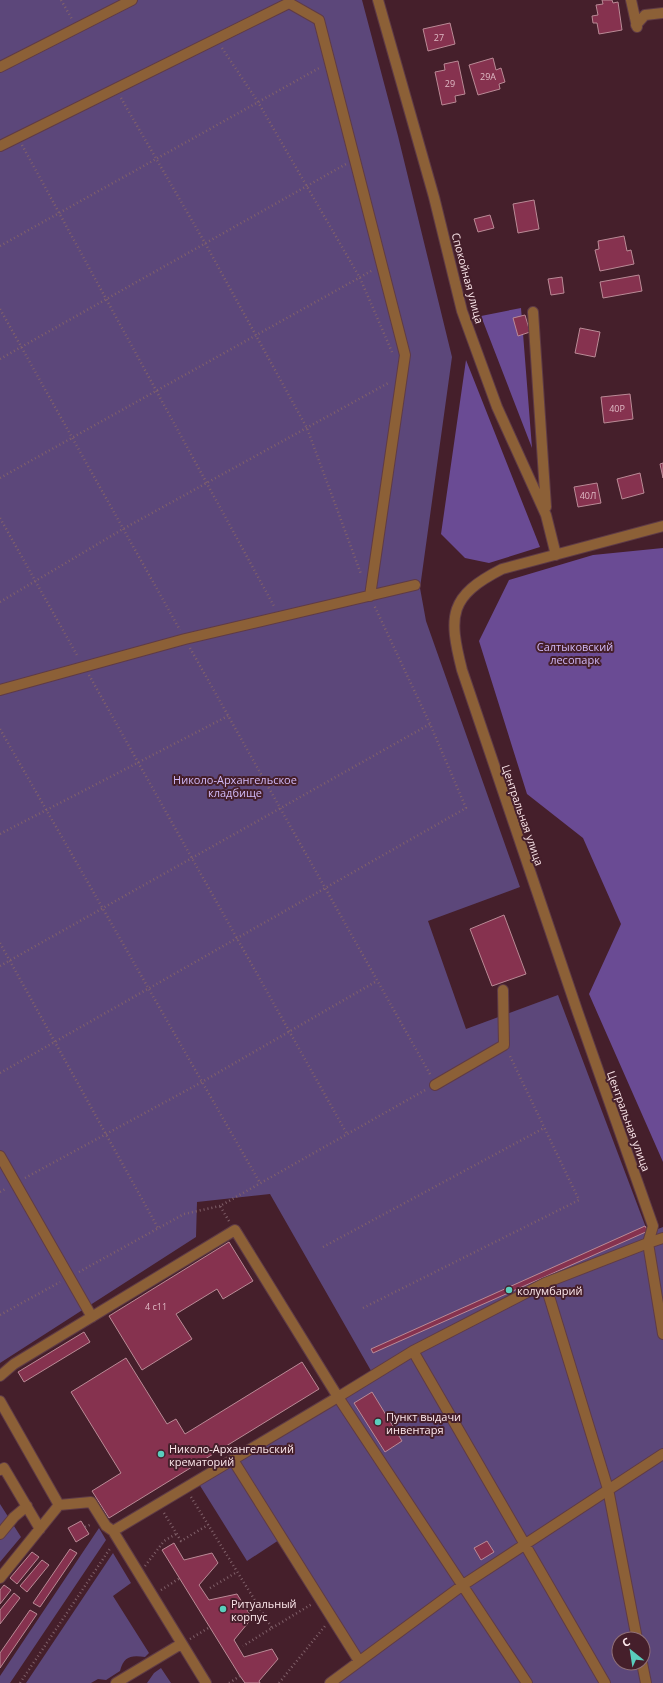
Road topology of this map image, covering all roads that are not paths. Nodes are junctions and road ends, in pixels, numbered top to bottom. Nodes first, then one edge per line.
1 (132, 0) edge
2 (378, 0) edge
3 (631, 0) edge
4 (663, 13) edge
5 (0, 67) edge
6 (0, 146) edge
7 (533, 312) dead end
8 (546, 515) junction
9 (663, 526) edge
10 (556, 555) junction
11 (415, 585) dead end
12 (370, 596) junction
13 (0, 690) edge
14 (503, 990) dead end
15 (435, 1085) road end
16 (0, 1156) edge
17 (663, 1238) edge
18 (648, 1243) junction
19 (545, 1283) junction
20 (92, 1317) junction
21 (663, 1334) edge
22 (413, 1351) junction
23 (0, 1376) edge
24 (338, 1397) junction
25 (0, 1401) edge
26 (663, 1454) edge
27 (233, 1460) junction
28 (0, 1470) edge
29 (608, 1489) junction
30 (59, 1505) junction
31 (26, 1506) junction
32 (40, 1529) junction
33 (0, 1534) edge
34 (115, 1534) junction
35 (524, 1544) junction
36 (0, 1578) edge
37 (463, 1585) junction
38 (636, 1631) edge
39 (181, 1644) junction
40 (359, 1661) junction
41 (644, 1671) edge
42 (116, 1683) edge
43 (206, 1683) edge
44 (330, 1683) edge
45 (527, 1683) edge
46 (605, 1683) edge
47 (646, 1683) edge

1 - 5 street
2 - 8 street, Спокойная улица
3 - 4 street
6 - 12 street
7 - 8 street
8 - 10 street, Спокойная улица
9 - 10 street, Центральная улица
10 - 18 street, Центральная улица
11 - 12 street
12 - 13 street
14 - 15 street
16 - 20 street
17 - 18 street
18 - 19 street
18 - 21 street
19 - 22 street
19 - 29 street
20 - 23 street
20 - 24 street
22 - 24 street
22 - 35 street
24 - 27 street
24 - 37 street
25 - 30 street
26 - 29 street
27 - 34 street
27 - 40 street
28 - 31 street
29 - 35 street
29 - 38 street
30 - 32 street
30 - 34 street
31 - 32 street
31 - 33 street
32 - 36 street
34 - 39 street
35 - 37 street
35 - 46 street
37 - 40 street
37 - 45 street
39 - 42 street
39 - 43 street
40 - 44 street
41 - 47 street

